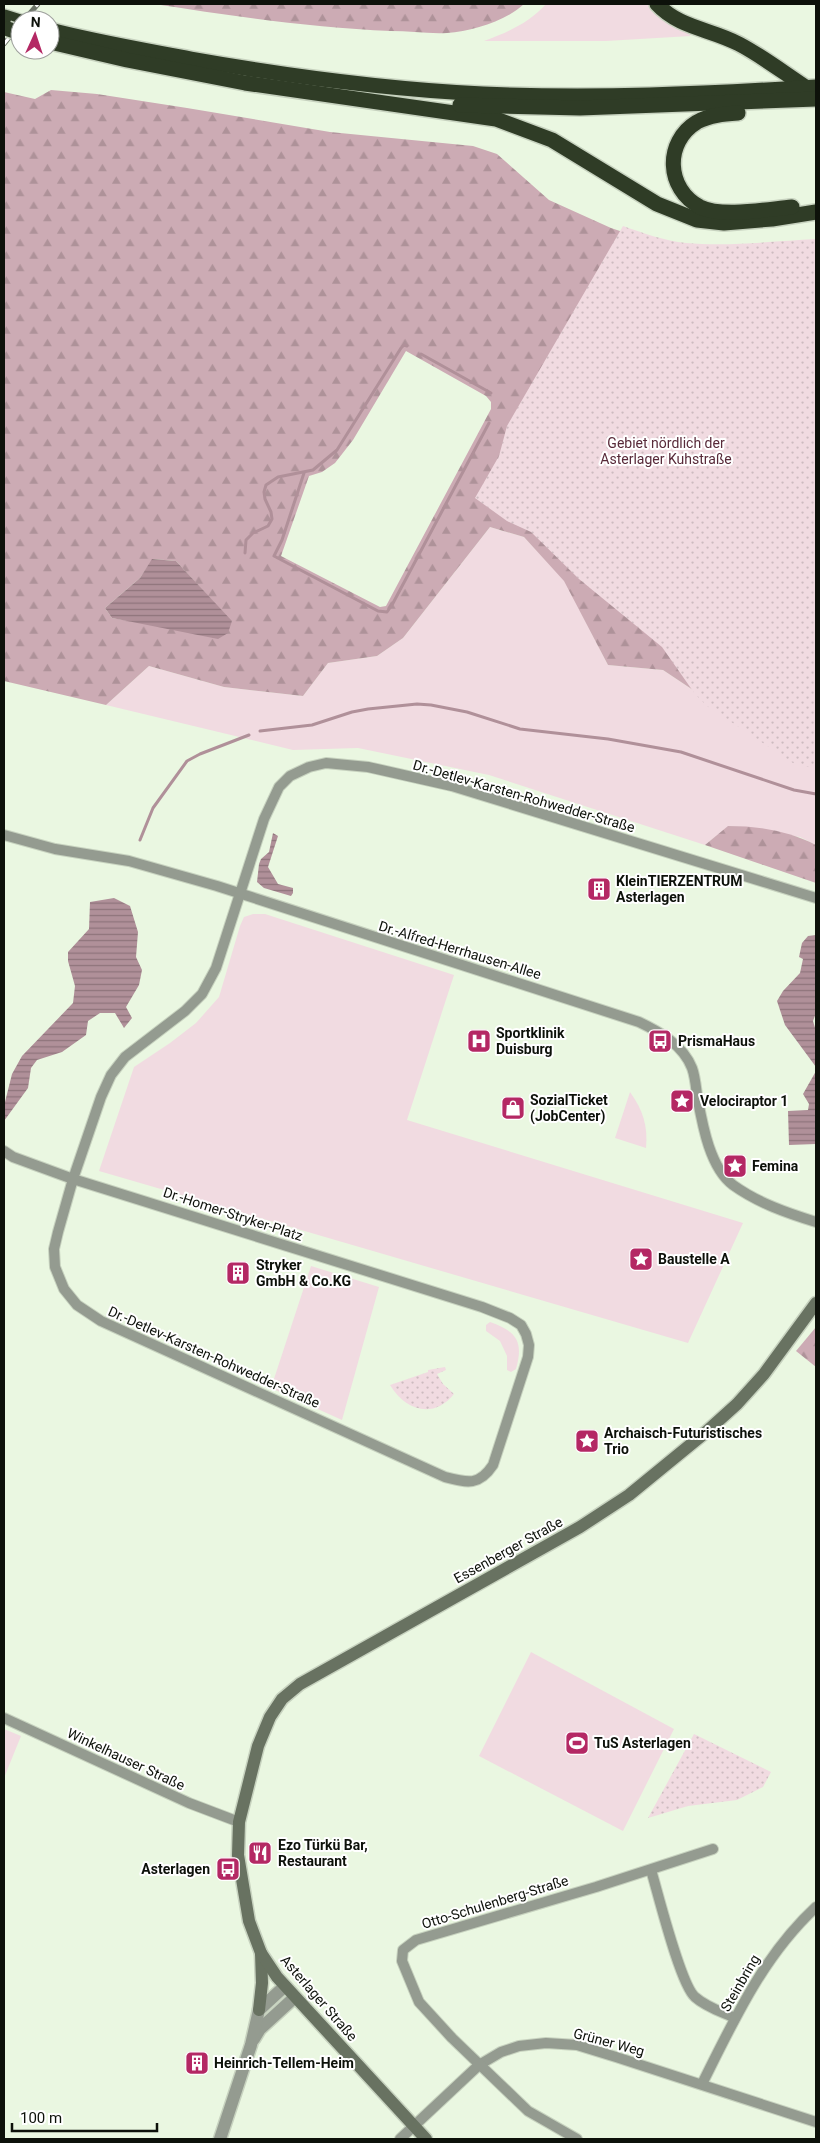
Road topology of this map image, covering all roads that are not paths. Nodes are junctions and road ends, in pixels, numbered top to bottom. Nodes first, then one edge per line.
1 (657, 4) edge
2 (60, 38) edge
3 (60, 39) edge
4 (814, 94) edge
5 (393, 103) junction
6 (816, 205) edge
7 (816, 212) edge
8 (4, 835) edge
9 (240, 894) junction
10 (816, 898) edge
11 (4, 1151) edge
12 (73, 1179) junction
13 (811, 1220) edge
14 (816, 1229) edge
15 (384, 1276) joint
16 (816, 1303) edge
17 (4, 1718) edge
18 (239, 1822) junction
19 (713, 1849) dead end
20 (651, 1870) junction
21 (816, 1907) edge
22 (261, 1953) junction
23 (285, 1986) junction
24 (295, 1997) junction
25 (259, 2010) junction
26 (735, 2018) junction
27 (250, 2045) junction
28 (479, 2065) junction
29 (702, 2084) junction
30 (816, 2122) edge
31 (414, 2126) junction
32 (220, 2139) edge
33 (400, 2139) edge
34 (426, 2139) edge
35 (577, 2139) edge

1 - 4 highway
2 - 4 highway
3 - 5 highway
4 - 5 highway
4 - 6 highway
5 - 7 highway
8 - 9 street, Dr.-Alfred-Herrhausen-Allee
9 - 10 street, Dr.-Detlev-Karsten-Rohwedder-Straße
9 - 12 street, Dr.-Detlev-Karsten-Rohwedder-Straße
9 - 13 street, Dr.-Alfred-Herrhausen-Allee
11 - 12 street
12 - 15 street, Dr.-Homer-Stryker-Platz
12 - 15 street, Dr.-Detlev-Karsten-Rohwedder-Straße
13 - 14 street, Dr.-Alfred-Herrhausen-Allee
16 - 18 main road, Essenberger Straße
17 - 18 street, Winkelhauser Straße
18 - 22 main road, Asterlager Straße
19 - 20 street, Otto-Schulenberg-Straße
20 - 26 street
20 - 28 street, Otto-Schulenberg-Straße
21 - 26 street, Steinbring
22 - 23 main road, Asterlager Straße
22 - 25 main road
23 - 24 main road, Asterlager Straße
23 - 25 street
24 - 27 street
24 - 31 main road, Asterlager Straße
25 - 27 street
26 - 29 street, Steinbring
27 - 32 street
28 - 29 street, Grüner Weg
28 - 31 street, Grüner Weg
28 - 35 street, Otto-Schulenberg-Straße
29 - 30 street, Grüner Weg
31 - 33 street, Grüner Weg
31 - 34 main road, Asterlager Straße

